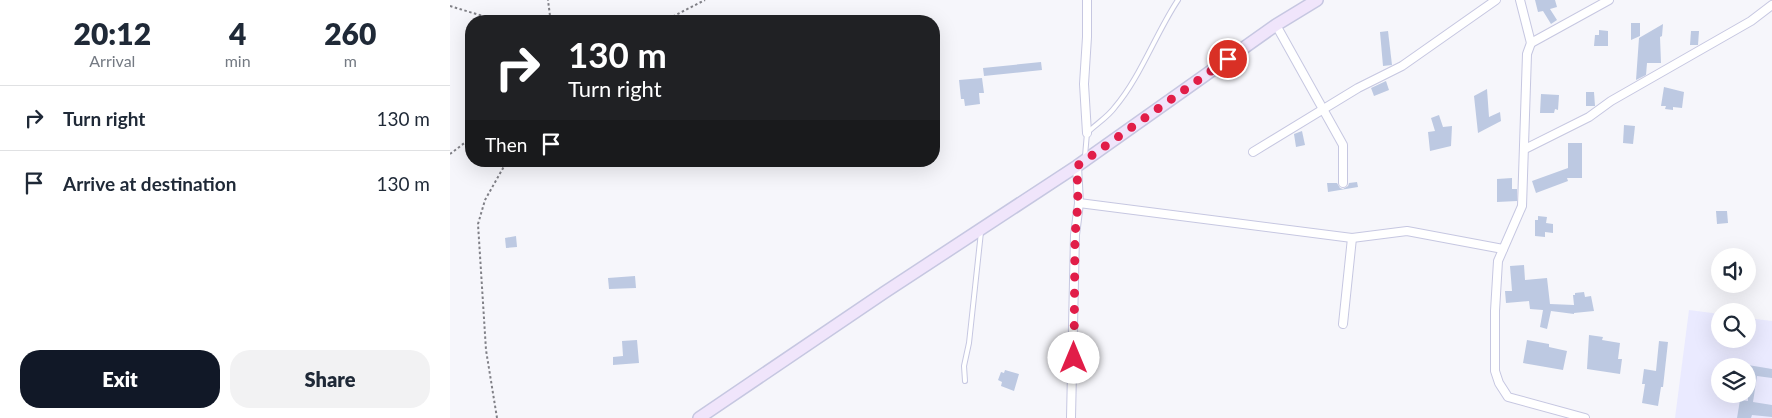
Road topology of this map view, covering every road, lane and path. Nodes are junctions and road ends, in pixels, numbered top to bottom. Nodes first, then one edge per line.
1 (548, 0) edge
2 (705, 0) edge
3 (1087, 0) edge
4 (1178, 0) edge
5 (1316, 0) edge
6 (1496, 0) edge
7 (1520, 0) edge
8 (1609, 0) edge
9 (1772, 5) edge
10 (450, 6) edge
11 (479, 15) edge
12 (550, 15) edge
13 (676, 15) edge
14 (1276, 26) junction
15 (1531, 43) junction
16 (1323, 108) junction
17 (1086, 133) junction
18 (465, 143) edge
19 (1525, 149) junction
20 (1253, 152) dead end
21 (450, 154) edge
22 (1081, 162) junction
23 (503, 167) edge
24 (1343, 183) dead end
25 (1078, 203) junction
26 (982, 228) junction
27 (1352, 238) junction
28 (1503, 249) junction
29 (1342, 324) dead end
30 (965, 381) dead end
31 (497, 418) edge
32 (699, 418) edge
33 (1072, 418) edge
34 (1585, 418) edge

1 - 12 path
2 - 13 path
3 - 17 street
4 - 17 lane
5 - 14 main road
6 - 16 street
7 - 15 street
8 - 15 street
9 - 19 street
10 - 11 path
14 - 16 street
14 - 22 main road
15 - 19 street
16 - 20 street
16 - 24 street
17 - 22 lane
18 - 21 path
19 - 28 street
22 - 25 street
22 - 26 main road
23 - 31 path
25 - 27 street
25 - 33 street
26 - 30 lane
26 - 32 main road
27 - 28 street
27 - 29 street
28 - 34 street

